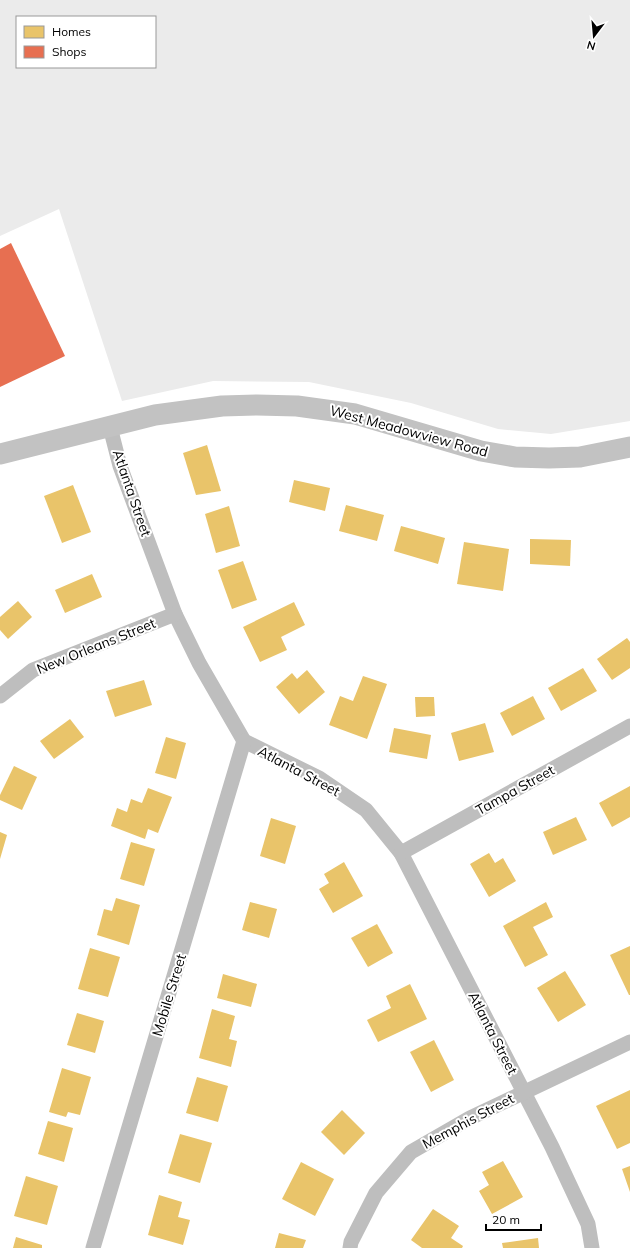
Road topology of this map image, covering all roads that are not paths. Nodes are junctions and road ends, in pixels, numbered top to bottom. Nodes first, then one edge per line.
1 (110, 427) junction
2 (630, 447) edge
3 (0, 454) edge
4 (175, 614) junction
5 (0, 696) edge
6 (630, 726) edge
7 (244, 741) junction
8 (401, 853) junction
9 (630, 1042) edge
10 (523, 1092) junction
11 (93, 1248) edge
12 (350, 1248) edge
13 (592, 1248) edge

1 - 2 street, West Meadowview Road
1 - 3 street, West Meadowview Road
1 - 4 street, Atlanta Street
4 - 5 street, New Orleans Street
4 - 7 street, Atlanta Street
6 - 8 street, Tampa Street
7 - 8 street, Atlanta Street
7 - 11 street, Mobile Street
8 - 10 street, Atlanta Street
9 - 10 street, Memphis Street
10 - 12 street, Memphis Street
10 - 13 street, Atlanta Street

